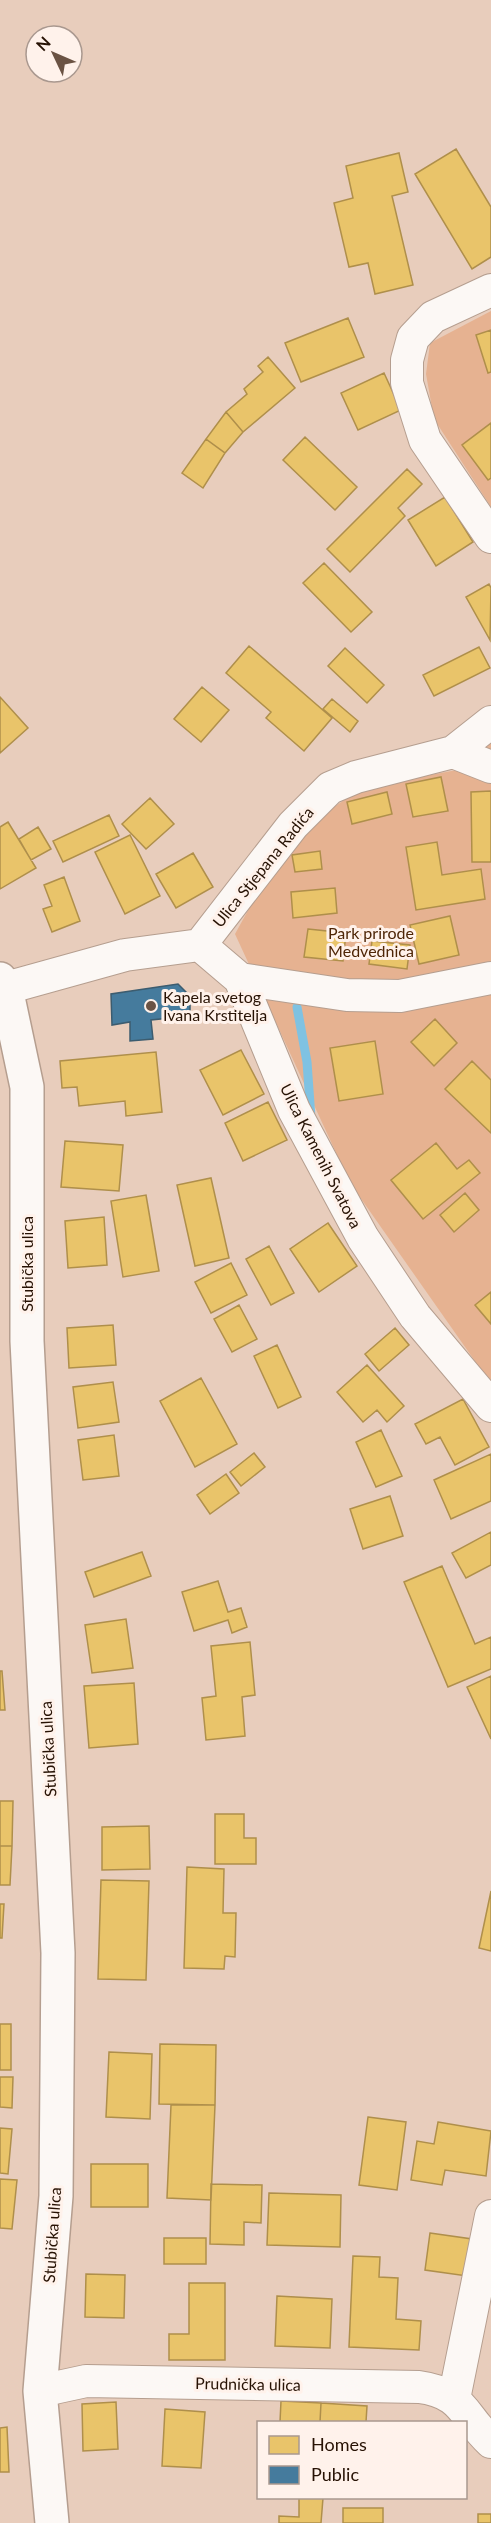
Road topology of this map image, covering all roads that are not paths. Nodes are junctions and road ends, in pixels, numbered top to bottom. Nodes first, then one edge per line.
1 (491, 290) edge
2 (491, 537) edge
3 (491, 722) edge
4 (453, 752) junction
5 (491, 767) edge
6 (200, 945) junction
7 (491, 978) edge
8 (240, 979) junction
9 (3, 984) edge
10 (491, 1406) edge
11 (491, 2216) edge
12 (40, 2391) junction
13 (454, 2399) junction
14 (491, 2442) edge
15 (52, 2523) edge

1 - 2 street
3 - 4 street, Ulica Stjepana Radića
4 - 5 street
4 - 6 street, Ulica Stjepana Radića
6 - 8 street, Ulica Kamenih Svatova
6 - 9 street
7 - 8 street
8 - 10 street, Ulica Kamenih Svatova
9 - 12 main road, Stubička ulica
11 - 13 street
12 - 13 street, Prudnička ulica
12 - 15 main road, Stubička ulica
13 - 14 street, Prudnička ulica

